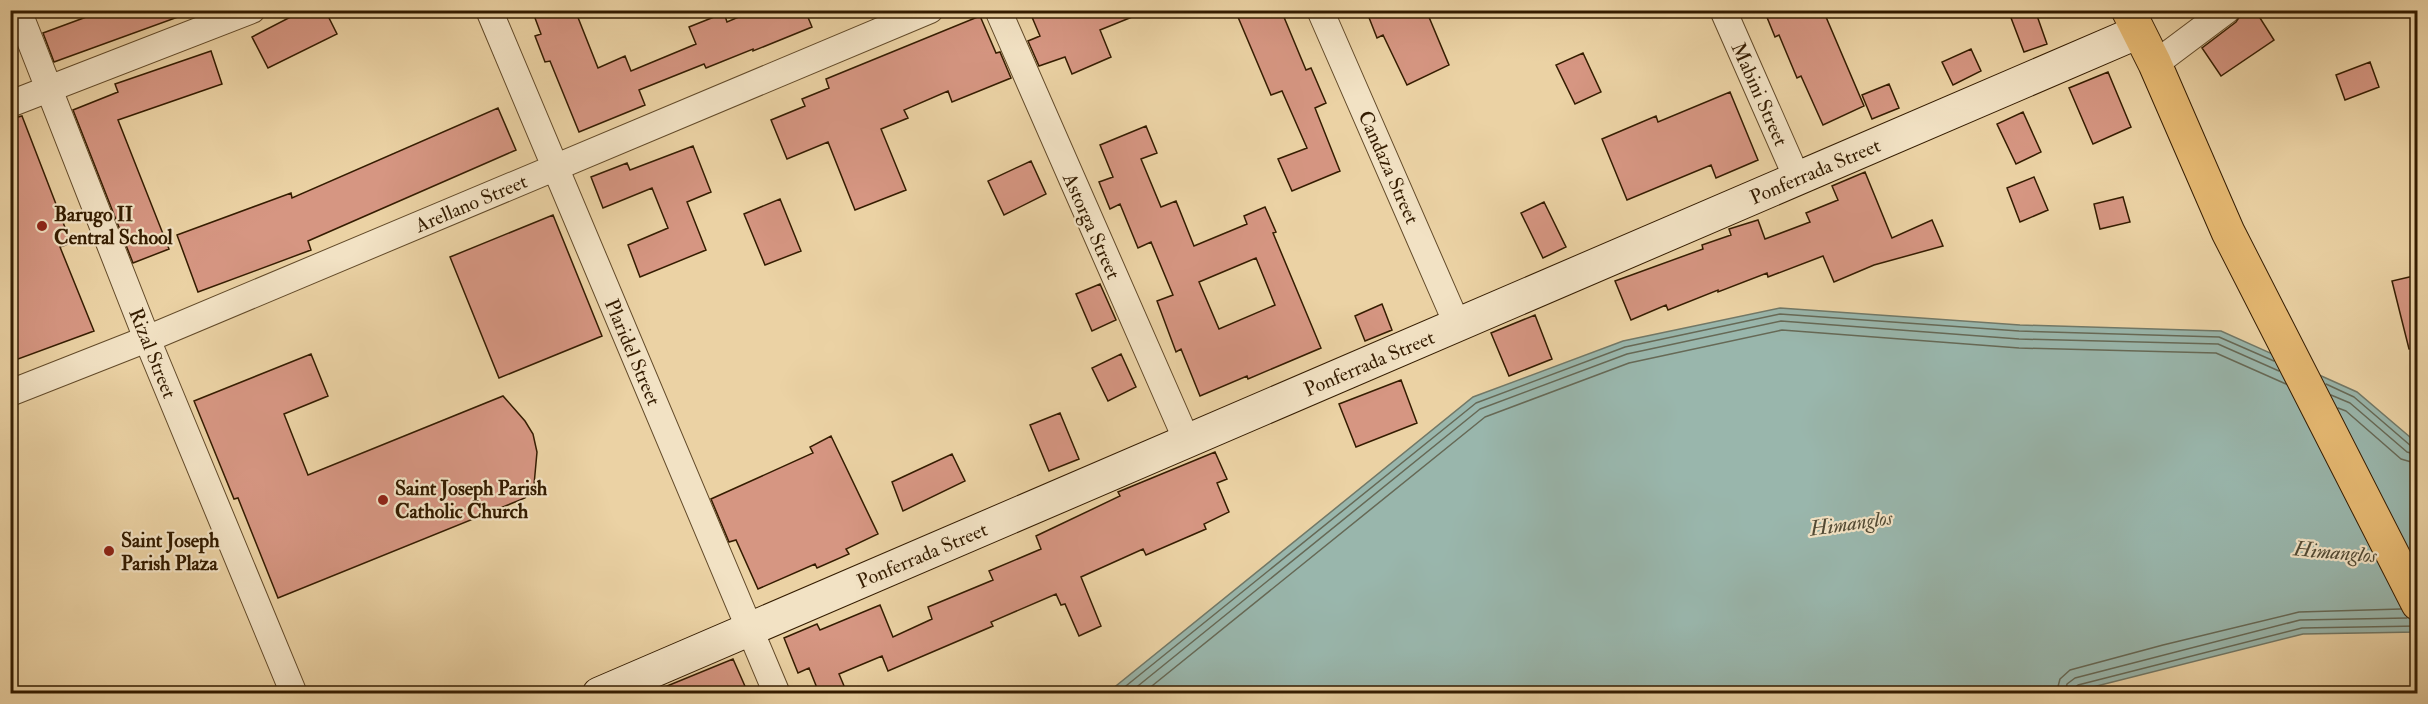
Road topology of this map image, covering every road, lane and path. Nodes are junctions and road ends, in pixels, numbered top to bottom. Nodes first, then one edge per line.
1 (18, 10) edge
2 (252, 10) edge
3 (489, 10) edge
4 (930, 10) edge
5 (998, 10) edge
6 (1320, 10) edge
7 (1723, 10) edge
8 (2227, 10) edge
9 (2133, 21) edge
10 (2155, 64) junction
11 (48, 89) junction
12 (10, 104) edge
13 (555, 168) junction
14 (1797, 178) junction
15 (1457, 324) junction
16 (147, 339) junction
17 (10, 393) edge
18 (1187, 441) junction
19 (2418, 604) edge
20 (749, 629) junction
21 (294, 693) edge
22 (599, 693) edge
23 (777, 693) edge

1 - 11 street, Rizal Street
2 - 11 street
3 - 13 street, Plaridel Street
4 - 13 street, Arellano Street
5 - 18 street, Astorga Street
6 - 15 street, Candaza Street
7 - 14 street, Mabini Street
8 - 10 street
9 - 10 main road
9 - 14 street, Ponferrada Street
10 - 19 main road
11 - 12 street
11 - 16 street, Rizal Street
13 - 16 street, Arellano Street
13 - 20 street, Plaridel Street
14 - 15 street, Ponferrada Street
15 - 18 street, Ponferrada Street
16 - 17 street, Arellano Street
16 - 21 street, Rizal Street
18 - 20 street, Ponferrada Street
20 - 22 street, Ponferrada Street
20 - 23 street, Plaridel Street

